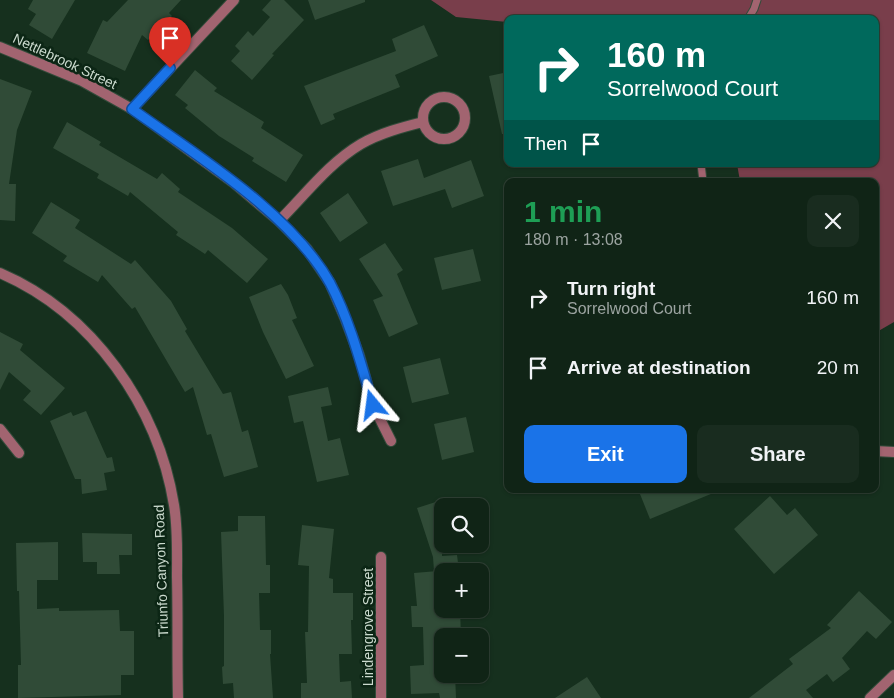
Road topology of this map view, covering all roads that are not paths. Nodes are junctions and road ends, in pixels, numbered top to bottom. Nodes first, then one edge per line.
1 (234, 0) edge
2 (757, 0) edge
3 (750, 15) edge
4 (0, 47) edge
5 (132, 109) junction
6 (424, 122) junction
7 (279, 221) junction
8 (0, 273) edge
9 (0, 429) edge
10 (391, 441) dead end
11 (879, 451) edge
12 (894, 452) edge
13 (19, 453) dead end
14 (381, 557) dead end
15 (894, 675) edge
16 (178, 698) edge
17 (381, 698) edge
18 (870, 698) edge

1 - 5 street
2 - 3 lane
4 - 5 street, Nettlebrook Street
5 - 7 street, Nettlebrook Street
6 - 6 street
6 - 7 street
7 - 10 street, Nettlebrook Street
8 - 16 street, Triunfo Canyon Road
9 - 13 street
11 - 12 street
14 - 17 street, Lindengrove Street
15 - 18 street

